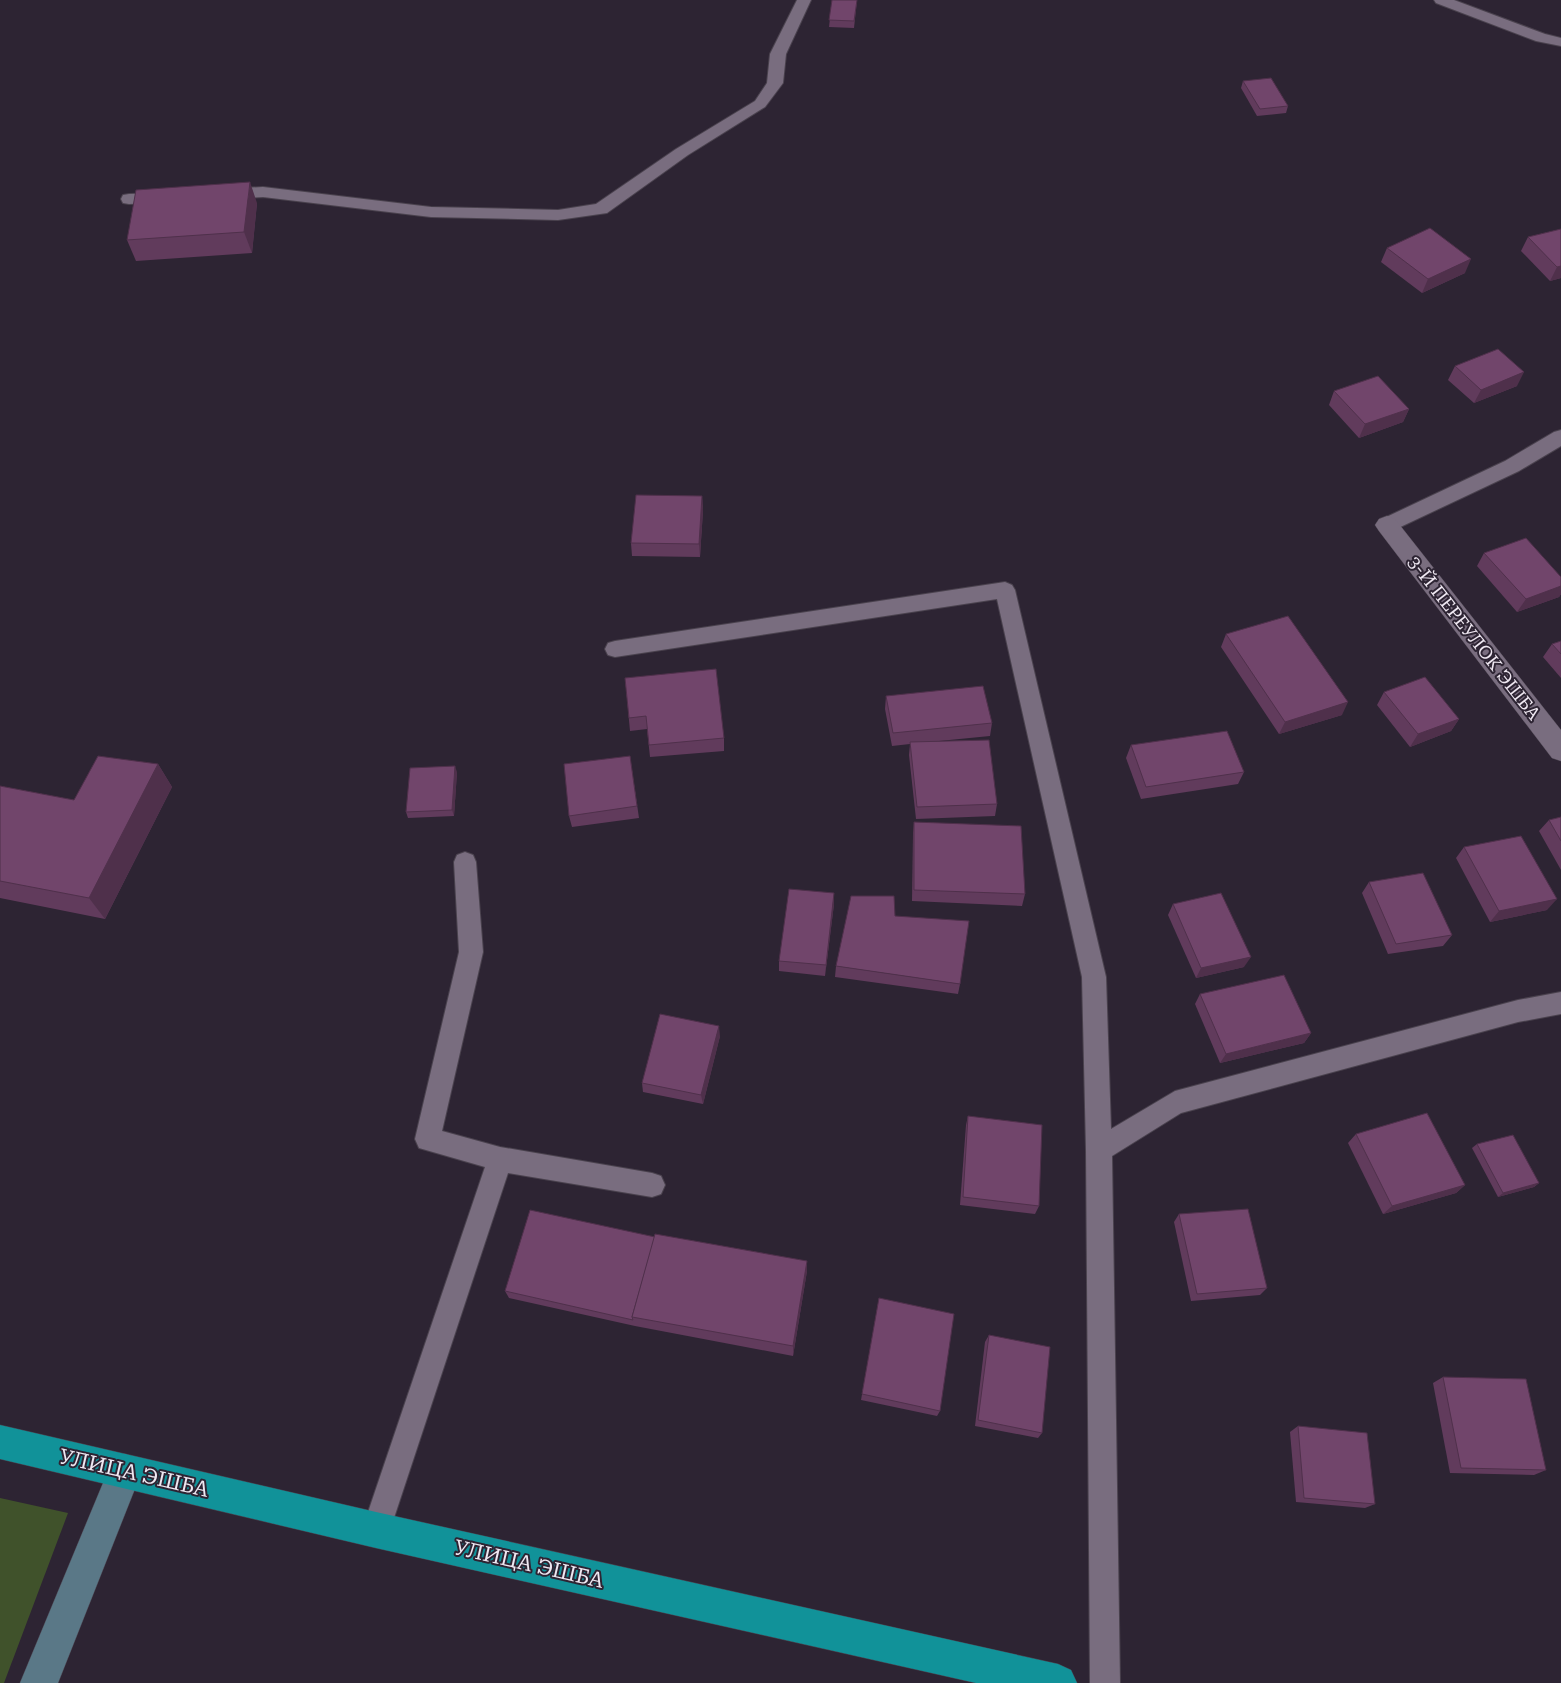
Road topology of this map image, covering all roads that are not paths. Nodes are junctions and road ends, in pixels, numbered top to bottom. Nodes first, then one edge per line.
1 (804, 0) edge
2 (1441, 0) edge
3 (1561, 42) edge
4 (206, 196) edge
5 (177, 197) edge
6 (129, 199) dead end
7 (1561, 436) edge
8 (1387, 525) joint
9 (615, 649) dead end
10 (1561, 750) edge
11 (465, 862) dead end
12 (1561, 1003) edge
13 (1099, 1150) junction
14 (500, 1159) junction
15 (652, 1185) dead end
16 (0, 1442) edge
17 (126, 1471) junction
18 (376, 1530) junction
19 (39, 1683) edge
20 (1058, 1683) edge
21 (1105, 1683) edge

1 - 4 lane
2 - 3 lane
5 - 6 lane
7 - 8 lane
8 - 10 street, 3-Й ПЕРЕУЛОК ЭШБА
9 - 13 lane
11 - 14 lane
12 - 13 lane
13 - 21 lane
14 - 15 lane
14 - 18 lane
16 - 17 highway, УЛИЦА ЭШБА
17 - 18 highway, УЛИЦА ЭШБА
17 - 19 street
18 - 20 highway, УЛИЦА ЭШБА

